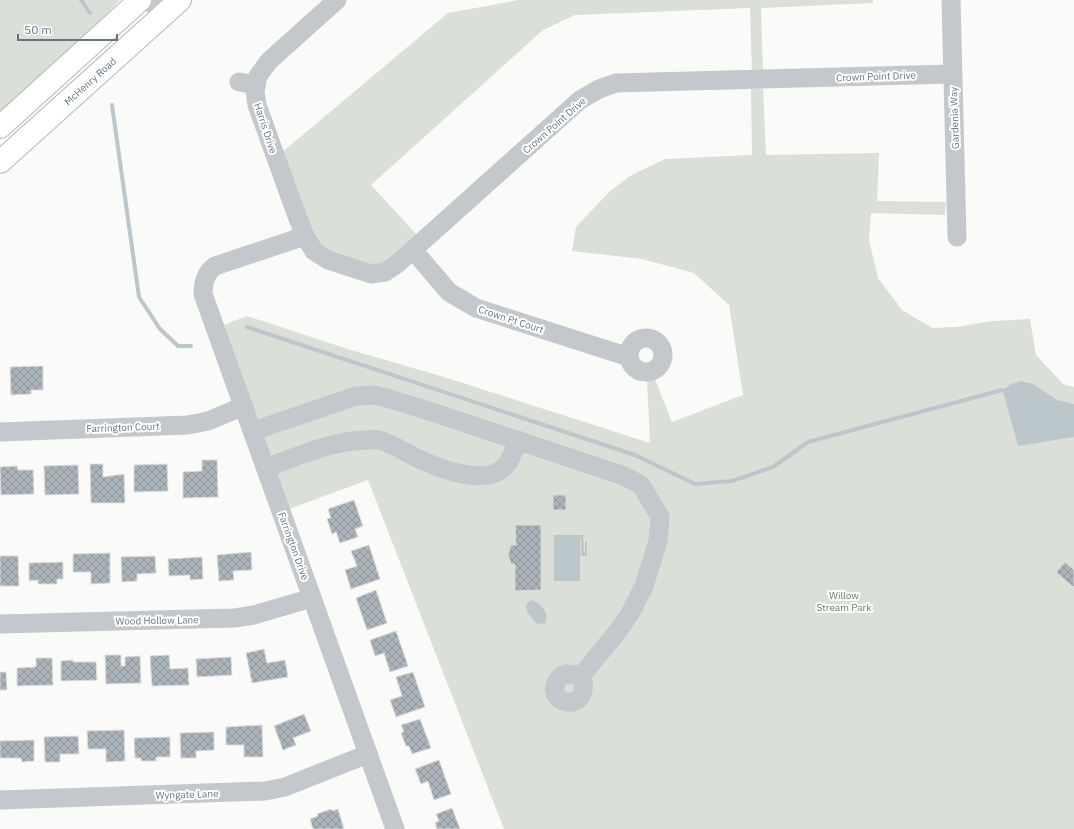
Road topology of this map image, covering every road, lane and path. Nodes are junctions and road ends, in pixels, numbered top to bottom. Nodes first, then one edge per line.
1 (140, 0) edge
2 (180, 0) edge
3 (337, 0) edge
4 (951, 0) edge
5 (156, 8) edge
6 (952, 74) junction
7 (0, 127) edge
8 (0, 162) edge
9 (305, 236) junction
10 (957, 237) dead end
11 (412, 250) junction
12 (629, 357) dead end
13 (244, 406) junction
14 (253, 431) junction
15 (0, 432) edge
16 (518, 440) junction
17 (266, 468) junction
18 (312, 598) junction
19 (0, 624) edge
20 (582, 675) dead end
21 (368, 754) junction
22 (0, 800) edge
23 (395, 829) edge

1 - 7 main road
2 - 5 main road, McHenry Road
3 - 9 street, Harris Drive
4 - 6 street, Gardenia Way
5 - 8 main road, McHenry Road
6 - 10 street, Gardenia Way
6 - 11 street, Crown Point Drive
9 - 11 street, Crown Point Drive
9 - 13 street, Farrington Drive
11 - 12 street, Crown Pt Court
13 - 14 street, Farrington Drive
13 - 15 street, Farrington Court
14 - 16 street
14 - 17 street, Farrington Drive
16 - 17 street
16 - 20 street
17 - 18 street, Farrington Drive
18 - 19 street, Wood Hollow Lane
18 - 21 street, Farrington Drive
21 - 22 street, Wyngate Lane
21 - 23 street, Farrington Drive

